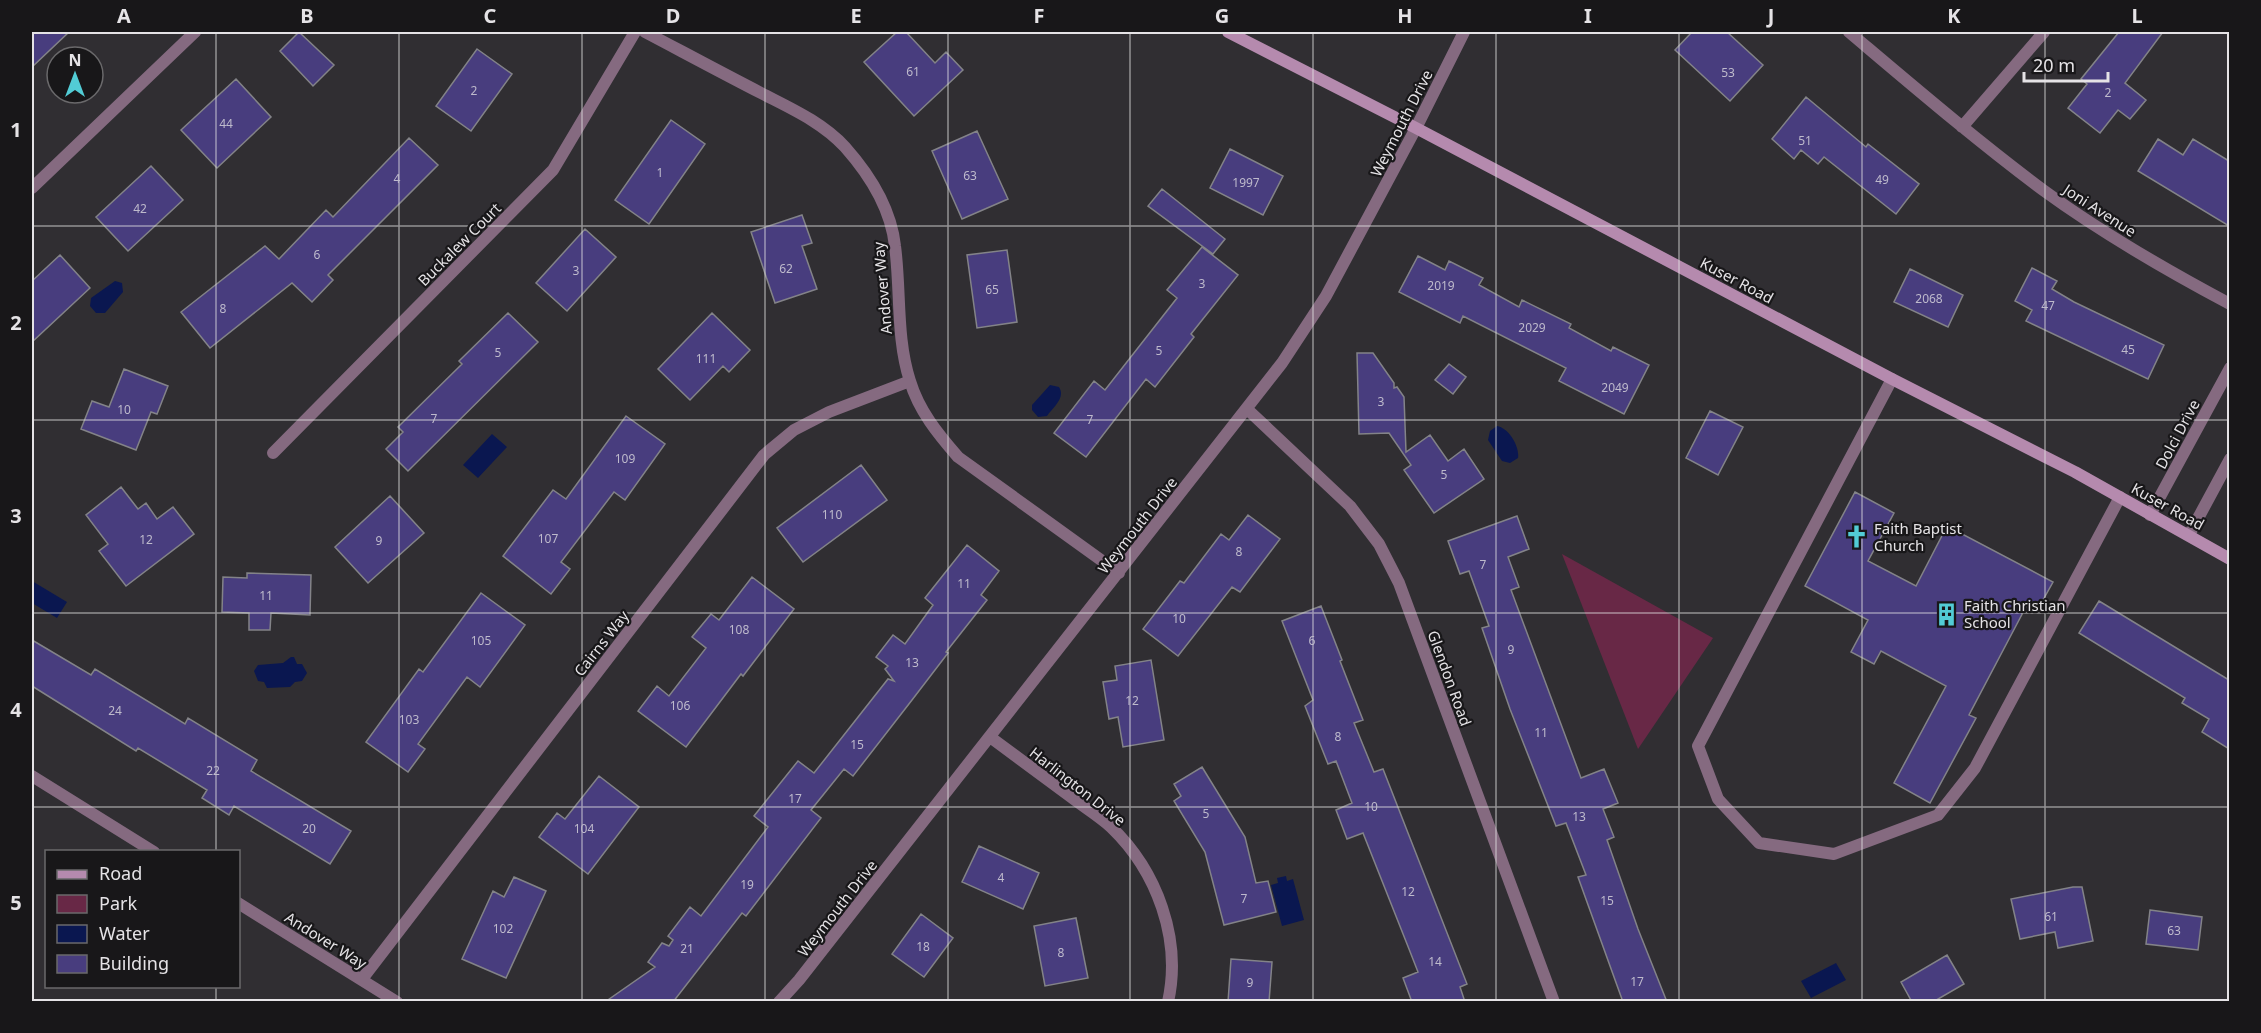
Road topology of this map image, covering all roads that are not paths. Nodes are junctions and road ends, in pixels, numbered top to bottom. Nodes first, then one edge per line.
1 (195, 32) edge
2 (635, 32) edge
3 (645, 32) edge
4 (1228, 32) edge
5 (1464, 32) edge
6 (1849, 32) edge
7 (2044, 32) edge
8 (1962, 127) junction
9 (1416, 128) junction
10 (32, 188) edge
11 (2229, 304) edge
12 (2229, 369) edge
13 (1892, 379) junction
14 (910, 381) junction
15 (1247, 410) junction
16 (273, 453) dead end
17 (2229, 459) edge
18 (2120, 497) junction
19 (2150, 515) junction
20 (2189, 535) junction
21 (2229, 559) edge
22 (1119, 573) junction
23 (990, 737) junction
24 (32, 776) edge
25 (151, 850) edge
26 (240, 904) edge
27 (362, 979) junction
28 (397, 1002) edge
29 (778, 1002) edge
30 (1168, 1002) edge
31 (1554, 1002) edge

1 - 10 street
2 - 16 street, Buckalew Court
3 - 14 street, Andover Way
4 - 9 street, Kuser Road
5 - 9 street, Weymouth Drive
6 - 8 street, Joni Avenue
7 - 8 street
8 - 11 street, Joni Avenue
9 - 13 street, Kuser Road
9 - 15 street, Weymouth Drive
12 - 19 street, Dolci Drive
13 - 18 street, Kuser Road
13 - 18 street
14 - 22 street, Andover Way
14 - 27 street, Cairns Way
15 - 22 street, Weymouth Drive
15 - 31 street, Glendon Road
17 - 20 street
18 - 19 street, Kuser Road
19 - 20 street, Kuser Road
20 - 21 street, Kuser Road
22 - 23 street, Weymouth Drive
23 - 29 street, Weymouth Drive
23 - 30 street, Harlington Drive
24 - 25 street
26 - 27 street, Andover Way
27 - 28 street, Andover Way

